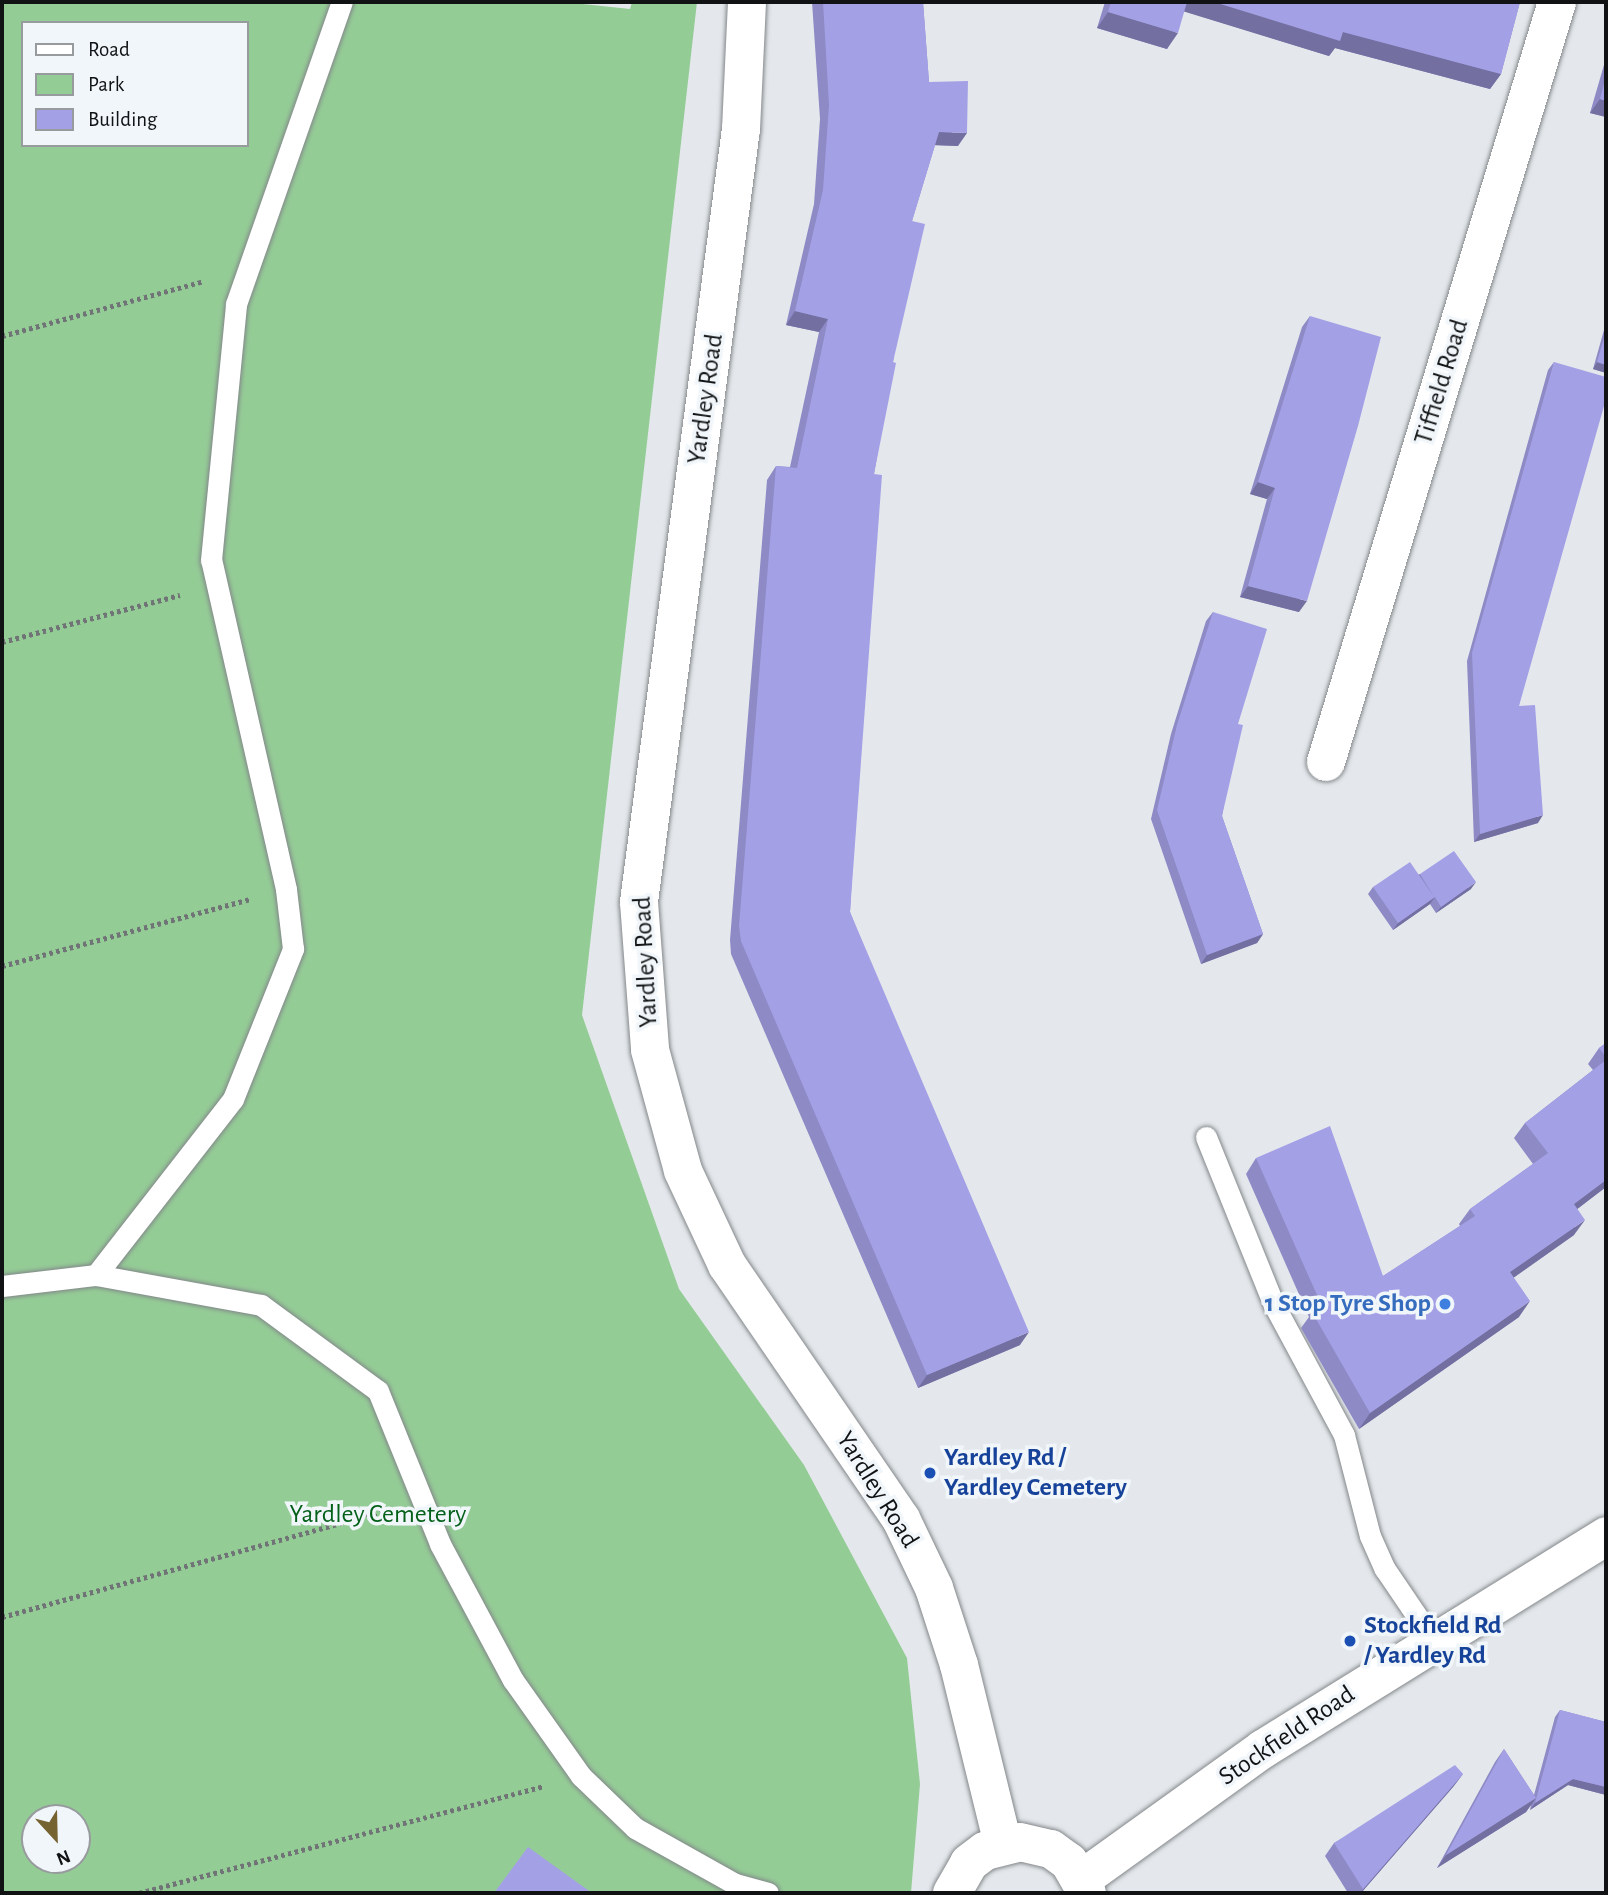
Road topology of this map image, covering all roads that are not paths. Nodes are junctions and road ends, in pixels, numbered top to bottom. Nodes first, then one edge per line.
1 (342, 2) edge
2 (747, 2) edge
3 (1558, 2) edge
4 (1326, 762) dead end
5 (1206, 1137) dead end
6 (96, 1275) junction
7 (2, 1286) edge
8 (1606, 1536) edge
9 (1433, 1640) junction
10 (1003, 1844) junction
11 (1084, 1886) edge
12 (768, 1893) edge
13 (953, 1893) edge

1 - 6 lane
2 - 10 main road, Yardley Road
3 - 4 main road, Tiffield Road
5 - 9 lane
6 - 7 lane
6 - 12 lane
8 - 9 main road, Stockfield Road
9 - 11 main road, Stockfield Road
10 - 11 main road
10 - 13 main road

